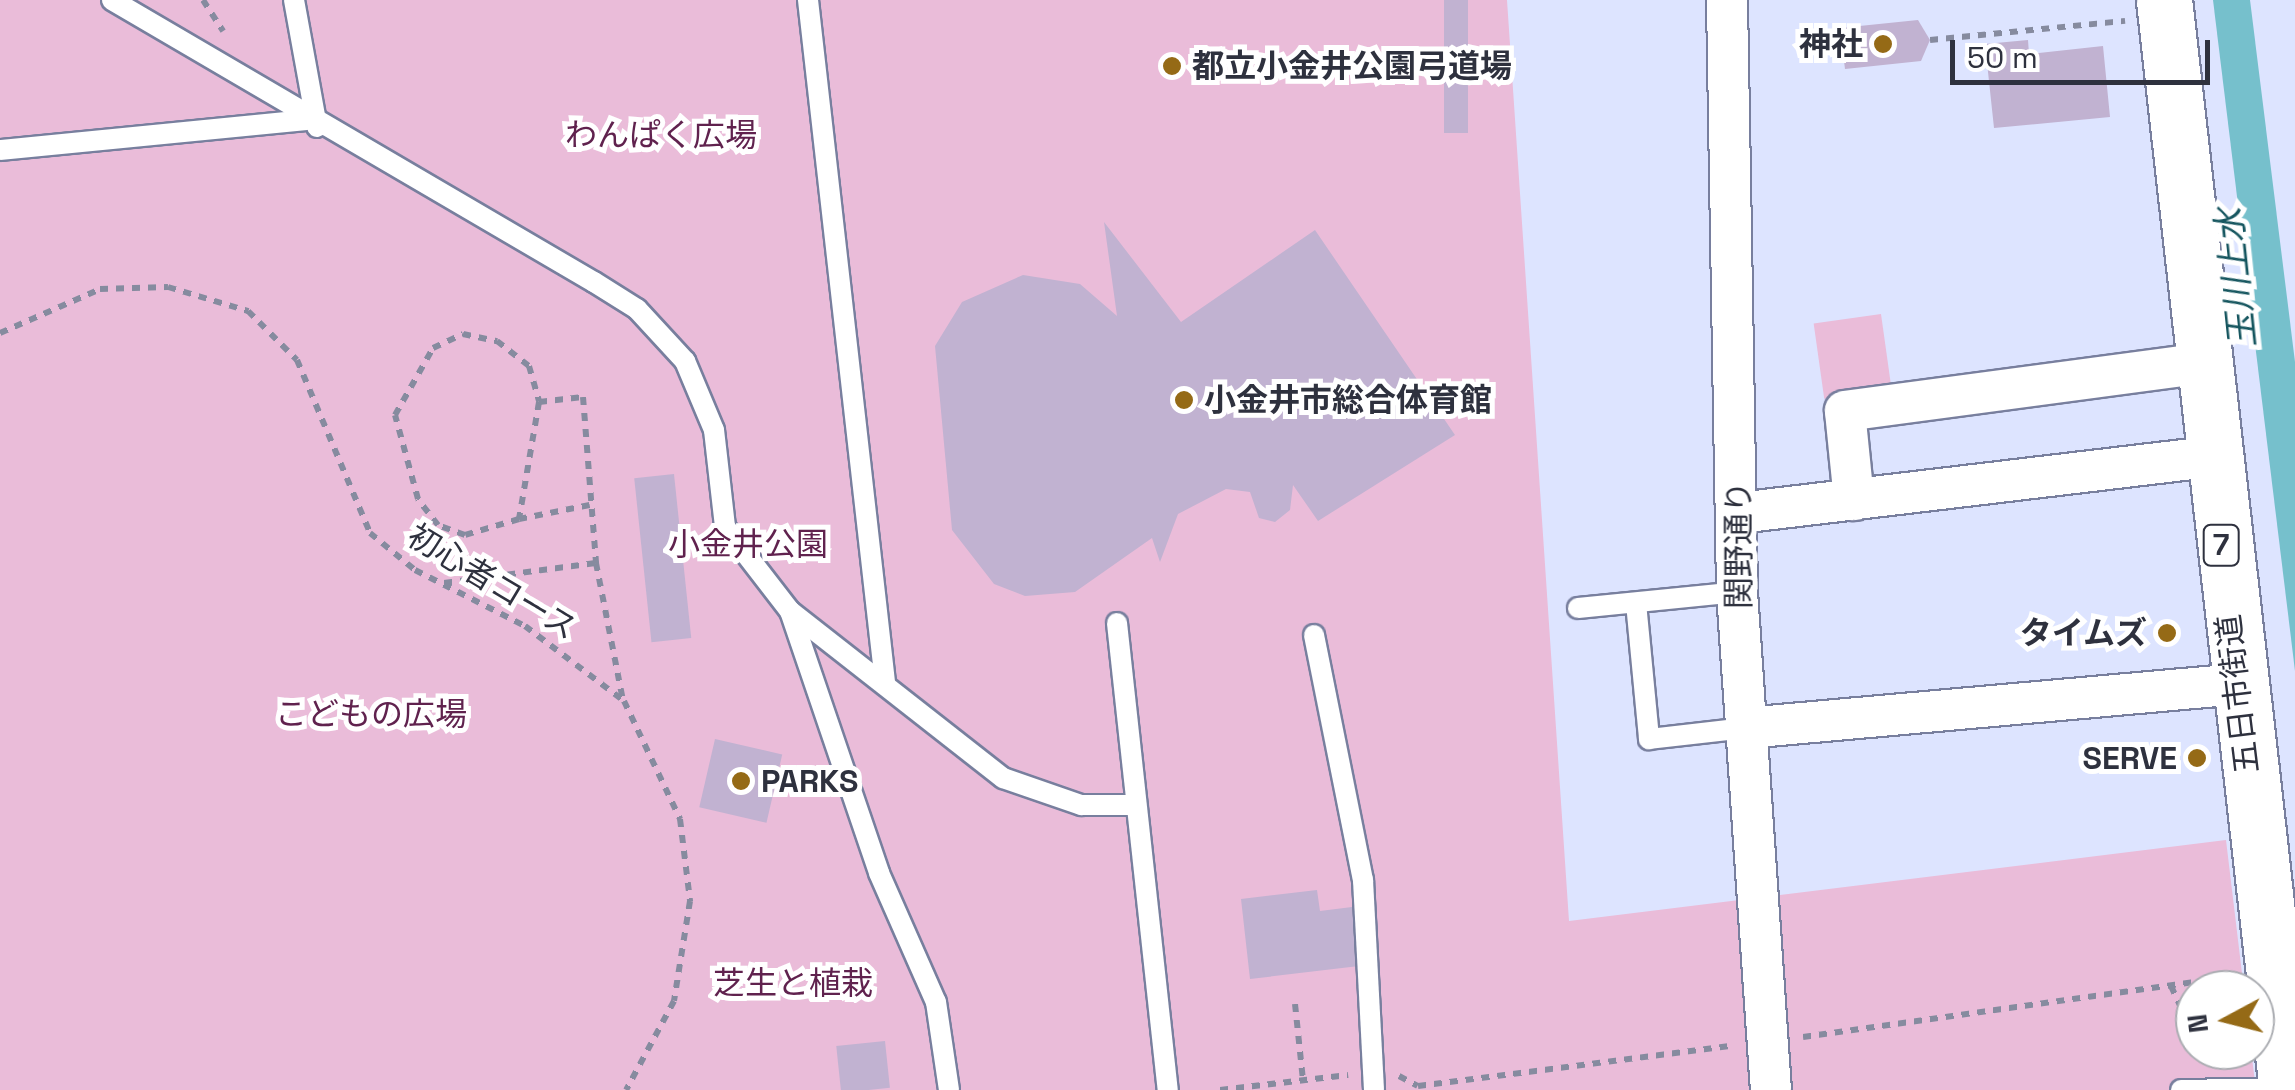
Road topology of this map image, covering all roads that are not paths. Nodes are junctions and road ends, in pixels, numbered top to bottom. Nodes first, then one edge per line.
1 (112, 0) edge
2 (294, 0) edge
3 (808, 0) edge
4 (1727, 0) edge
5 (2150, 10) edge
6 (312, 124) junction
7 (0, 150) edge
8 (2199, 364) junction
9 (2212, 456) junction
10 (1854, 500) junction
11 (1738, 513) junction
12 (1737, 592) junction
13 (1636, 603) junction
14 (1578, 608) dead end
15 (790, 611) junction
16 (1118, 623) dead end
17 (1314, 635) dead end
18 (885, 682) junction
19 (2236, 684) junction
20 (1746, 728) junction
21 (1136, 805) junction
22 (1373, 1082) edge
23 (948, 1090) edge
24 (1168, 1090) edge
25 (1772, 1090) edge
26 (2181, 1090) edge
27 (2286, 1090) edge

1 - 6 lane
2 - 6 lane
3 - 18 lane
4 - 11 street, 関野通り
5 - 8 main road, 五日市街道 / 7
6 - 7 lane
6 - 15 lane
8 - 9 main road, 五日市街道 / 7
8 - 10 street
9 - 10 street
9 - 19 main road, 五日市街道 / 7
10 - 11 street
11 - 12 street, 関野通り
12 - 13 lane
12 - 20 street, 関野通り
13 - 14 lane
13 - 20 lane
15 - 18 lane
15 - 23 lane
16 - 21 lane
17 - 22 lane
18 - 21 lane
19 - 20 street
19 - 27 main road, 五日市街道 / 7
20 - 25 street, 関野通り
21 - 24 lane
26 - 27 lane

